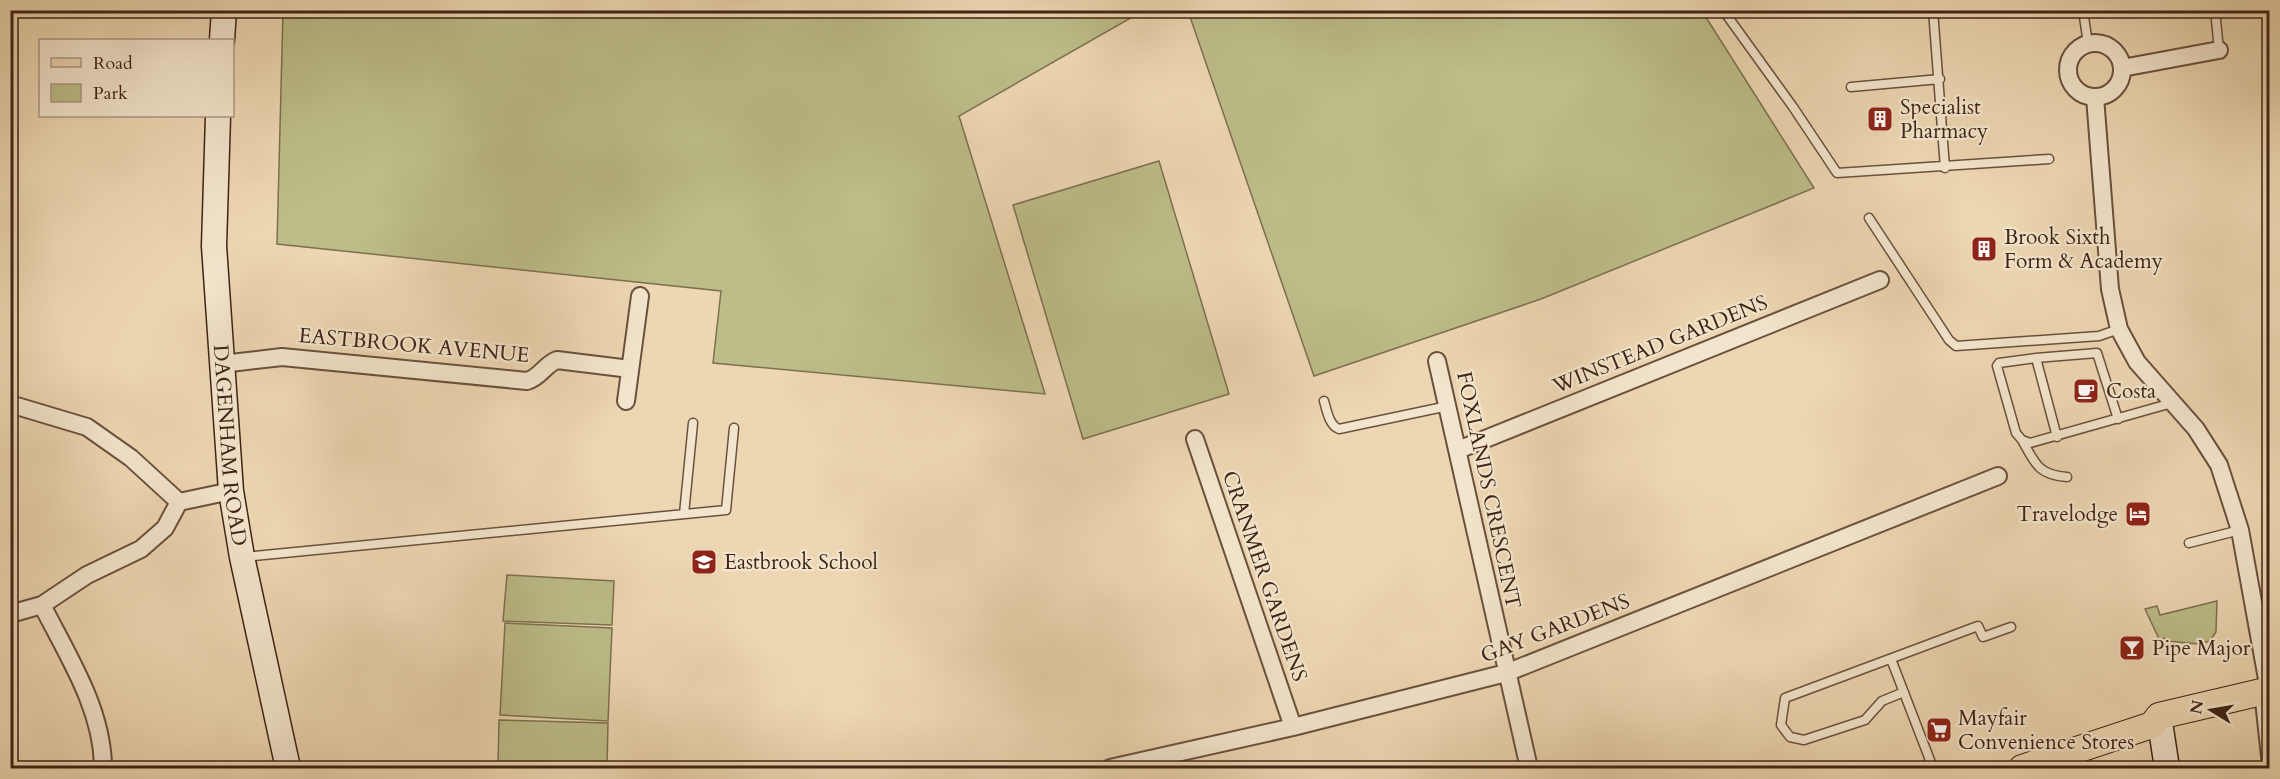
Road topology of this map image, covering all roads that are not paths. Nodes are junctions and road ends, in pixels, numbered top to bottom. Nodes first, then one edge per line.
1 (225, 10) edge
2 (1723, 10) edge
3 (1933, 10) edge
4 (2084, 10) edge
5 (2215, 10) edge
6 (222, 39) edge
7 (2088, 44) junction
8 (2219, 50) joint
9 (2122, 68) junction
10 (1940, 79) junction
11 (1851, 87) dead end
12 (2095, 97) junction
13 (218, 117) edge
14 (2049, 159) dead end
15 (1945, 168) junction
16 (1869, 218) dead end
17 (1880, 280) dead end
18 (640, 296) dead end
19 (2119, 329) junction
20 (2036, 358) junction
21 (1437, 361) dead end
22 (222, 364) junction
23 (630, 369) junction
24 (626, 401) dead end
25 (1324, 401) dead end
26 (2172, 403) junction
27 (10, 404) edge
28 (1448, 406) junction
29 (2118, 419) junction
30 (693, 423) dead end
31 (734, 428) dead end
32 (2056, 437) junction
33 (1195, 439) dead end
34 (2022, 440) junction
35 (1458, 450) junction
36 (1998, 476) dead end
37 (2067, 477) dead end
38 (231, 491) junction
39 (179, 502) junction
40 (684, 514) junction
41 (2241, 530) junction
42 (2189, 543) dead end
43 (242, 557) junction
44 (42, 605) junction
45 (10, 614) edge
46 (2011, 627) dead end
47 (1891, 658) junction
48 (1506, 673) junction
49 (2267, 690) edge
50 (1904, 692) junction
51 (2159, 716) junction
52 (1293, 727) junction
53 (2270, 757) edge
54 (103, 768) edge
55 (288, 768) edge
56 (1110, 768) edge
57 (1529, 768) edge
58 (1933, 768) edge
59 (2022, 768) edge
60 (2167, 768) edge

1 - 6 street
2 - 15 lane
3 - 10 lane
4 - 7 lane
5 - 8 lane
7 - 9 street
7 - 12 street
8 - 9 street
9 - 12 street
10 - 11 lane
10 - 15 lane
12 - 19 street
13 - 22 street, DAGENHAM ROAD
14 - 15 lane
16 - 19 lane
17 - 35 street, WINSTEAD GARDENS
18 - 23 street
19 - 26 street
20 - 29 lane
20 - 32 lane
20 - 34 lane
21 - 28 street, FOXLANDS CRESCENT
22 - 23 street, EASTBROOK AVENUE
22 - 38 street, DAGENHAM ROAD
23 - 24 street
25 - 28 lane
26 - 29 lane
26 - 41 street
27 - 39 street
28 - 35 street, FOXLANDS CRESCENT
29 - 32 lane
30 - 40 lane
31 - 40 lane
32 - 34 lane
33 - 52 street, CRANMER GARDENS
34 - 37 lane
35 - 48 street, FOXLANDS CRESCENT
36 - 48 street, GAY GARDENS
38 - 39 street
38 - 43 street, DAGENHAM ROAD
39 - 44 street
40 - 43 lane
41 - 42 lane
41 - 49 street
43 - 55 street, DAGENHAM ROAD
44 - 45 street
44 - 54 street
46 - 47 lane
47 - 50 lane
47 - 50 lane
48 - 52 street, GAY GARDENS
48 - 57 street, FOXLANDS CRESCENT
49 - 51 main road
49 - 53 street
50 - 58 lane
51 - 59 main road
51 - 60 street
52 - 56 street, GAY GARDENS

